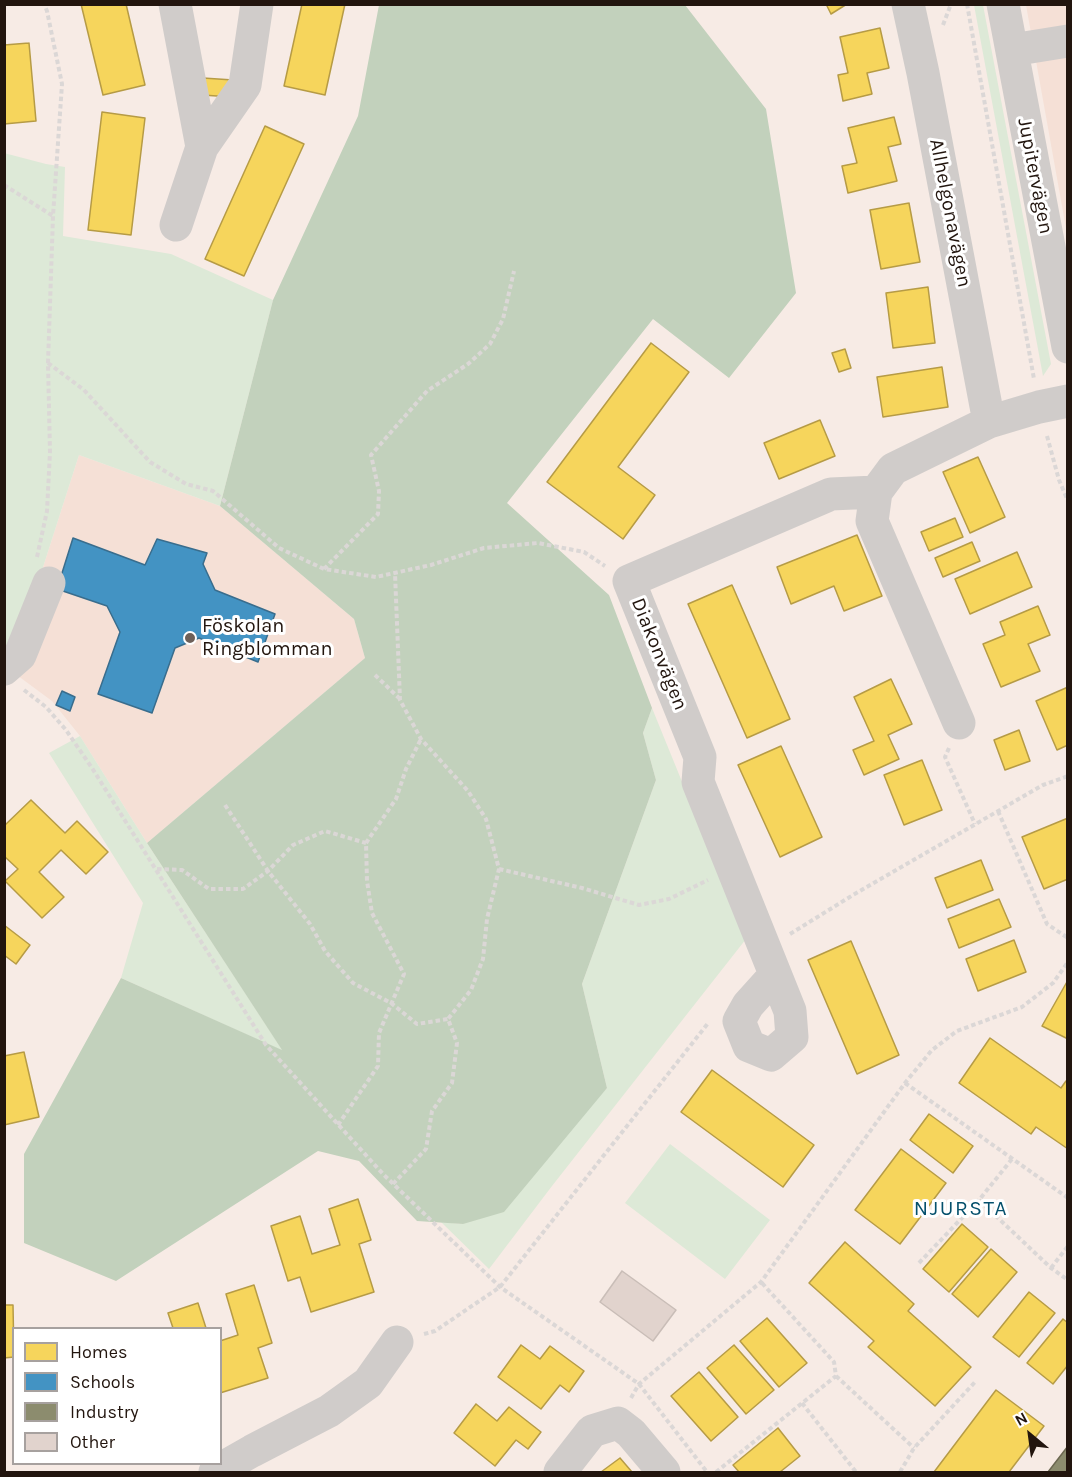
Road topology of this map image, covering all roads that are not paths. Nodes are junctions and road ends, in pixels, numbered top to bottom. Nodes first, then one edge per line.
1 (176, 4) edge
2 (257, 4) edge
3 (908, 4) edge
4 (1003, 4) edge
5 (1068, 41) edge
6 (1012, 50) junction
7 (202, 147) junction
8 (176, 225) dead end
9 (1068, 347) edge
10 (1053, 404) edge
11 (989, 422) junction
12 (876, 492) junction
13 (42, 573) road end
14 (13, 678) edge
15 (959, 723) road end
16 (775, 975) dead end
17 (398, 1342) dead end
18 (215, 1473) edge
19 (560, 1473) edge
20 (664, 1473) edge

1 - 7 street
2 - 7 street
3 - 11 street, Allhelgonavägen
4 - 6 street, Jupitervägen
5 - 6 street
6 - 9 street, Jupitervägen
7 - 8 street
10 - 11 street
11 - 12 street
12 - 15 street
12 - 16 street, Diakonvägen
13 - 14 street
17 - 18 street
19 - 20 street

